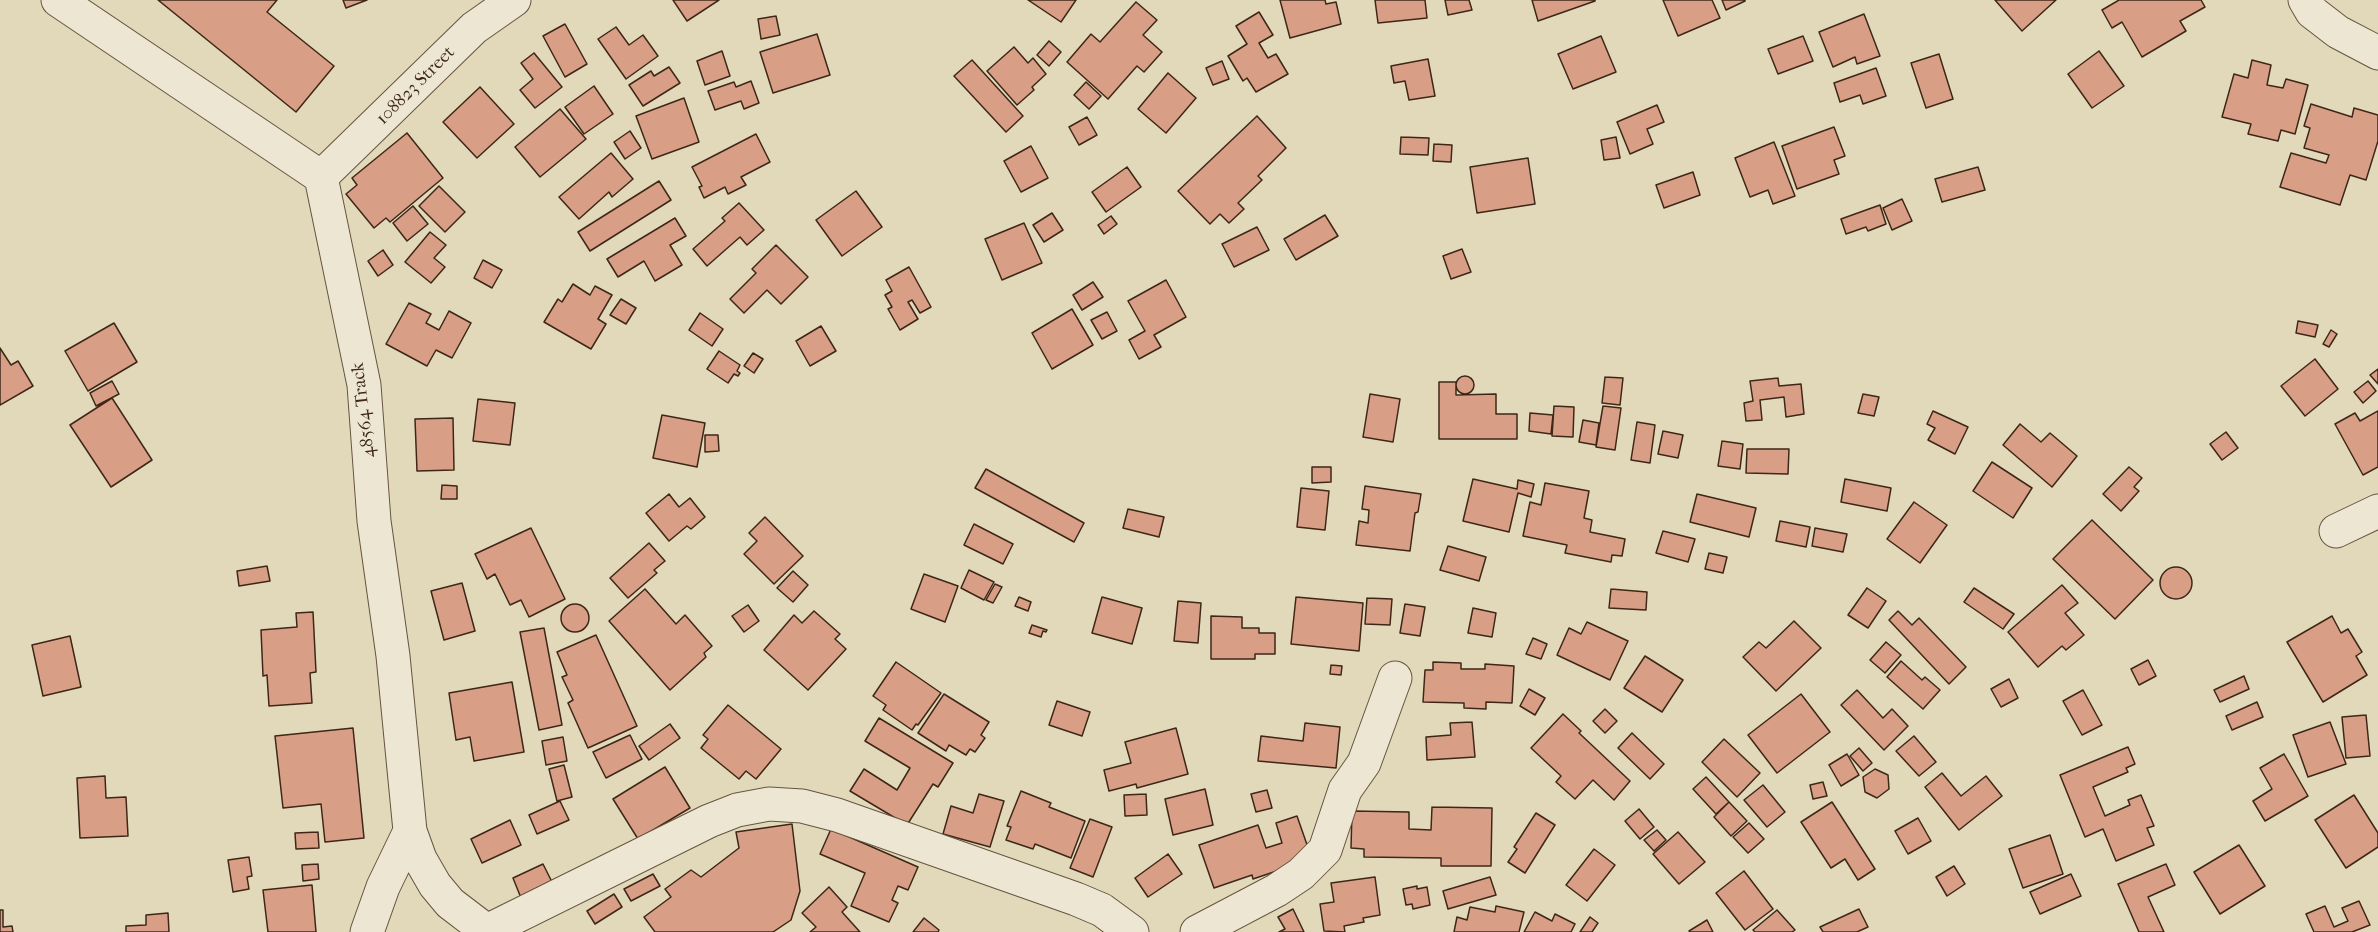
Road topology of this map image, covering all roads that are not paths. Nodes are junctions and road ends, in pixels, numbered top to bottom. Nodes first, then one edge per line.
1 (58, 0) edge
2 (514, 0) edge
3 (2305, 0) edge
4 (2378, 53) edge
5 (321, 177) junction
6 (2378, 511) edge
7 (2336, 531) dead end
8 (1395, 678) dead end
9 (410, 831) junction
10 (367, 932) edge
11 (488, 932) edge
12 (1132, 932) edge
13 (1197, 932) edge

1 - 5 street
2 - 5 street, 108823 Street
3 - 4 street
5 - 9 street, 48564 Track
6 - 7 street
8 - 13 street
9 - 10 street
9 - 11 street, 48564 Track
11 - 12 street

